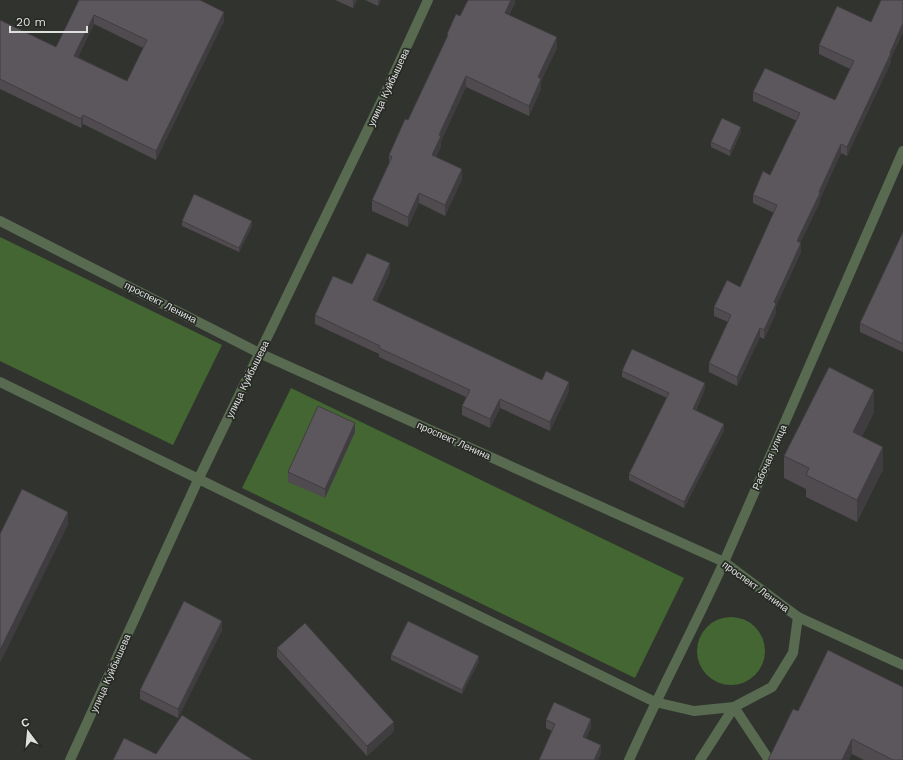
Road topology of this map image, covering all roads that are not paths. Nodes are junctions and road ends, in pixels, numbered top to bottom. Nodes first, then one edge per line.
1 (428, 0) edge
2 (903, 151) edge
3 (0, 221) edge
4 (259, 353) junction
5 (0, 382) edge
6 (198, 480) junction
7 (724, 562) junction
8 (798, 617) junction
9 (903, 665) edge
10 (655, 702) junction
11 (734, 707) junction
12 (70, 760) edge
13 (629, 760) edge
14 (700, 760) edge
15 (769, 760) edge

1 - 4 street, улица Куйбышева
2 - 7 street, Рабочая улица
3 - 4 street, проспект Ленина
4 - 6 street, улица Куйбышева
4 - 7 street, проспект Ленина
5 - 6 street
6 - 10 street
6 - 12 street, улица Куйбышева
7 - 8 street, проспект Ленина
7 - 10 street, Рабочая улица
8 - 9 street, проспект Ленина
8 - 11 street
10 - 11 street
10 - 13 street, Рабочая улица
11 - 14 street
11 - 15 street

